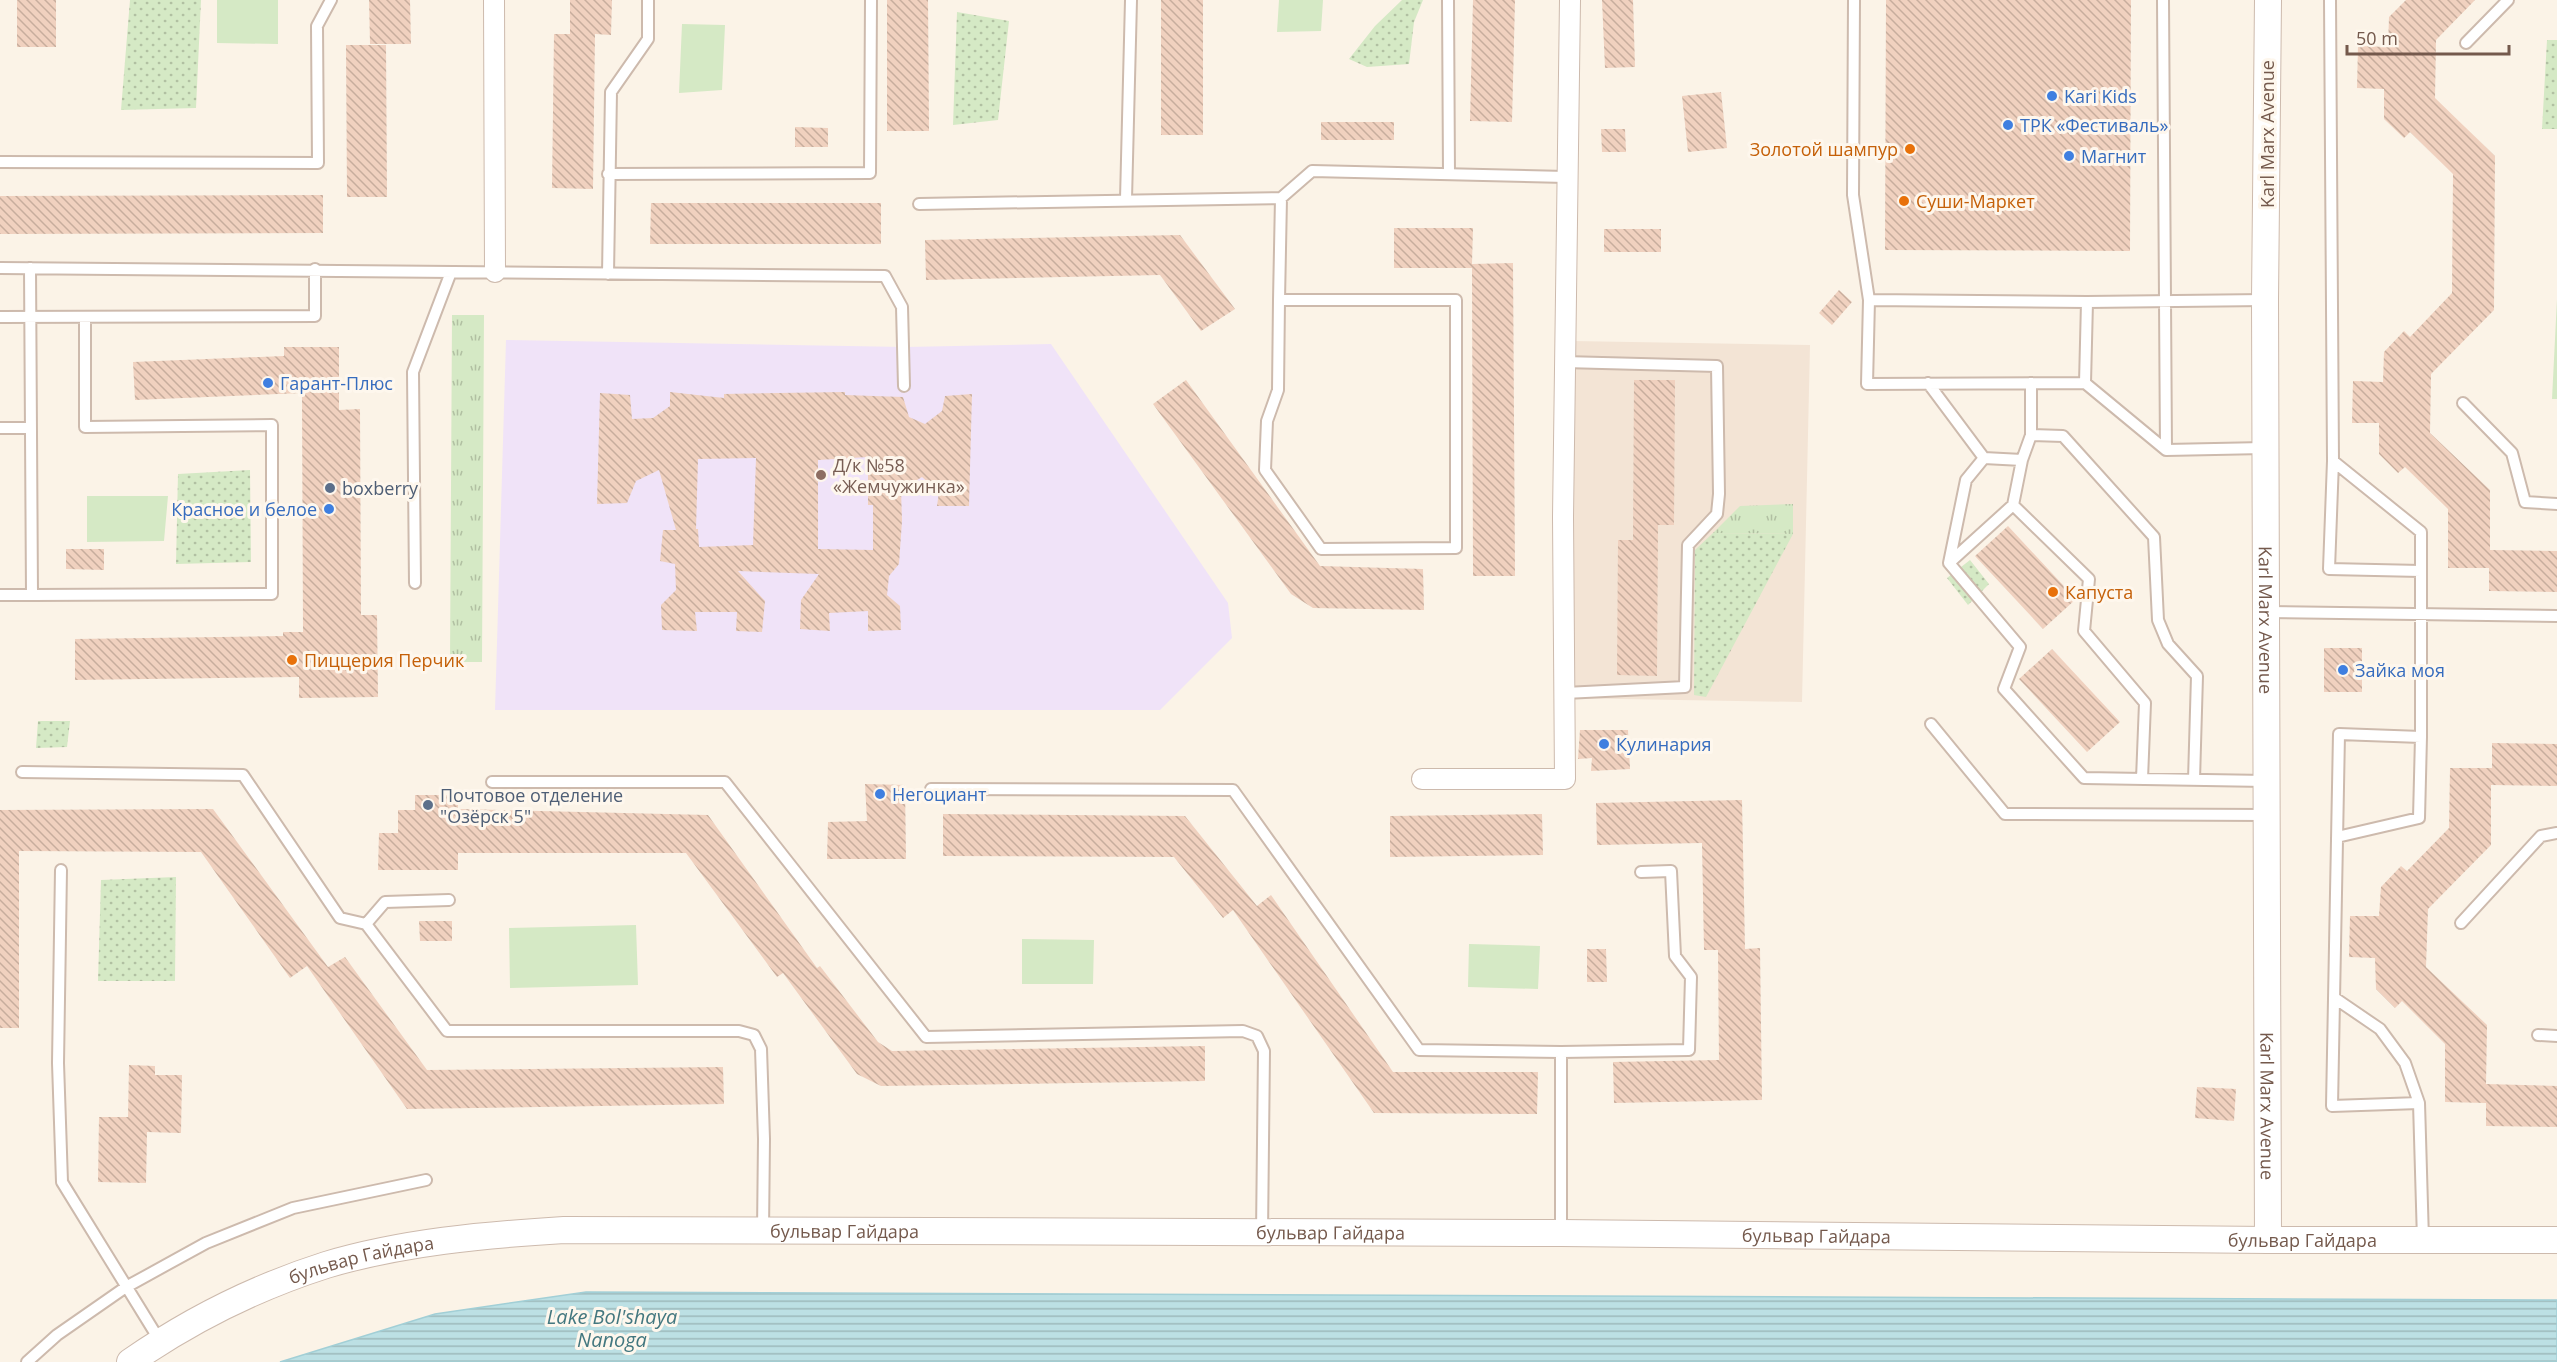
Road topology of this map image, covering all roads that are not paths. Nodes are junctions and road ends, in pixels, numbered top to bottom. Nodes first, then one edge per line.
1 (331, 0) edge
2 (494, 0) edge
3 (648, 0) edge
4 (871, 0) edge
5 (1131, 0) edge
6 (1448, 0) edge
7 (1570, 0) edge
8 (1854, 0) edge
9 (2163, 0) edge
10 (2268, 0) edge
11 (2330, 0) edge
12 (2508, 0) edge
13 (2466, 43) dead end
14 (0, 162) edge
15 (609, 174) junction
16 (1449, 174) junction
17 (1566, 177) junction
18 (1281, 198) junction
19 (1126, 199) junction
20 (919, 204) dead end
21 (0, 267) edge
22 (30, 268) junction
23 (315, 269) junction
24 (451, 272) junction
25 (495, 273) junction
26 (608, 274) junction
27 (1279, 300) junction
28 (1869, 300) junction
29 (2265, 300) junction
30 (2165, 301) junction
31 (2086, 302) junction
32 (0, 317) edge
33 (31, 318) junction
34 (85, 318) junction
35 (1564, 362) junction
36 (1928, 383) junction
37 (2031, 383) junction
38 (2085, 383) junction
39 (904, 386) dead end
40 (2463, 403) dead end
41 (0, 428) edge
42 (31, 428) junction
43 (2031, 435) junction
44 (2266, 448) junction
45 (2166, 450) junction
46 (1984, 458) junction
47 (2022, 460) junction
48 (2333, 461) junction
49 (2557, 504) edge
50 (2013, 506) junction
51 (1949, 563) junction
52 (2421, 571) junction
53 (415, 583) dead end
54 (0, 595) edge
55 (32, 595) junction
56 (2266, 612) junction
57 (2422, 614) junction
58 (2557, 616) edge
59 (1565, 693) junction
60 (1930, 724) dead end
61 (2421, 736) junction
62 (22, 772) dead end
63 (1422, 779) dead end
64 (2142, 779) junction
65 (2194, 780) junction
66 (2267, 781) junction
67 (492, 782) dead end
68 (931, 789) dead end
69 (2267, 815) junction
70 (2557, 833) edge
71 (2337, 837) junction
72 (61, 870) dead end
73 (1641, 872) dead end
74 (449, 900) dead end
75 (2461, 923) dead end
76 (366, 924) junction
77 (2336, 999) junction
78 (2538, 1035) dead end
79 (2557, 1036) edge
80 (1561, 1052) junction
81 (2419, 1103) junction
82 (426, 1180) dead end
83 (763, 1232) junction
84 (1562, 1233) junction
85 (1262, 1234) junction
86 (2268, 1240) junction
87 (2423, 1240) junction
88 (2557, 1240) edge
89 (126, 1287) junction
90 (160, 1341) junction
91 (27, 1362) edge
92 (130, 1362) edge

1 - 14 lane
2 - 25 street
3 - 15 lane
4 - 15 lane
5 - 19 lane
6 - 16 lane
7 - 17 street
8 - 28 lane
9 - 30 lane
10 - 29 street, Karl Marx Avenue
11 - 48 lane
12 - 13 lane
15 - 26 lane
16 - 17 lane
16 - 18 lane
17 - 35 street
18 - 19 lane
18 - 27 lane
19 - 20 lane
21 - 22 lane
22 - 23 lane
22 - 33 lane
23 - 24 lane
23 - 34 lane
24 - 25 lane
24 - 53 lane
25 - 26 lane
26 - 39 lane
27 - 27 lane
28 - 31 lane
28 - 36 lane
29 - 30 lane
29 - 44 street, Karl Marx Avenue
30 - 31 lane
30 - 45 lane
31 - 38 lane
32 - 33 lane
33 - 34 lane
33 - 42 lane
34 - 55 lane
35 - 59 street
35 - 59 lane
36 - 37 lane
36 - 46 lane
37 - 38 lane
37 - 43 lane
38 - 45 lane
40 - 49 lane
41 - 42 lane
42 - 55 lane
43 - 47 lane
43 - 65 lane
44 - 45 lane
44 - 56 street, Karl Marx Avenue
46 - 47 lane
46 - 51 lane
47 - 50 lane
48 - 52 lane
48 - 52 lane
50 - 51 lane
50 - 64 lane
51 - 64 lane
52 - 57 lane
54 - 55 lane
56 - 57 lane
56 - 66 street, Karl Marx Avenue
57 - 58 lane
57 - 61 lane
59 - 63 street
60 - 69 lane
61 - 71 lane
61 - 71 lane
62 - 76 lane
64 - 65 lane
65 - 66 lane
66 - 69 street, Karl Marx Avenue
67 - 85 lane
68 - 80 lane
69 - 86 street, Karl Marx Avenue
70 - 75 lane
71 - 77 lane
72 - 89 lane
73 - 80 lane
74 - 76 lane
76 - 83 lane
77 - 81 lane
77 - 81 lane
78 - 79 lane
80 - 84 lane
81 - 87 lane
82 - 89 lane
83 - 85 street, бульвар Гайдара
83 - 90 street, бульвар Гайдара
84 - 85 street, бульвар Гайдара
84 - 86 street, бульвар Гайдара
86 - 87 street, бульвар Гайдара
87 - 88 street, бульвар Гайдара
89 - 90 lane
89 - 91 lane
90 - 92 street, бульвар Гайдара

